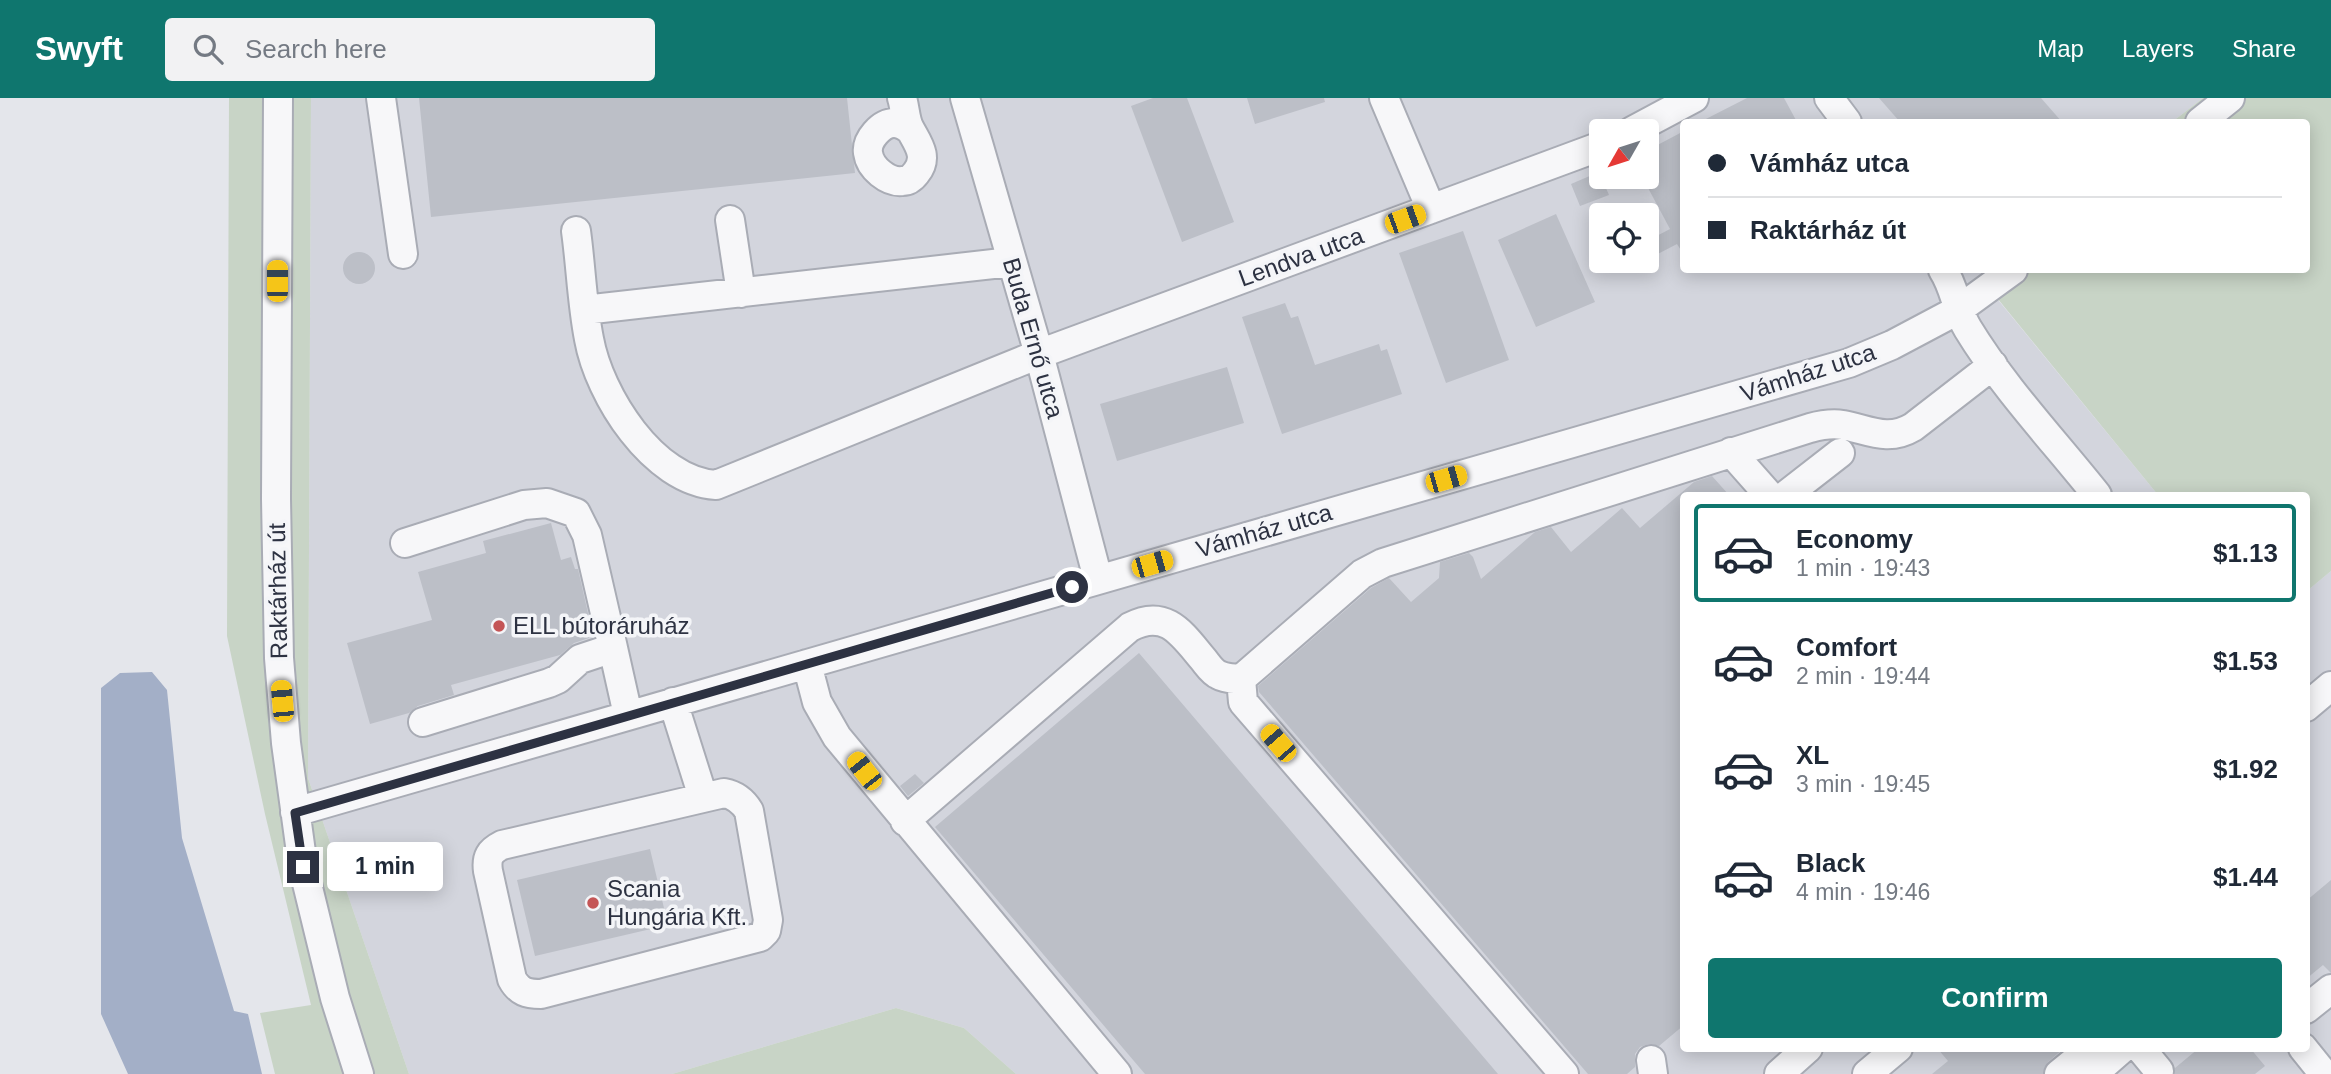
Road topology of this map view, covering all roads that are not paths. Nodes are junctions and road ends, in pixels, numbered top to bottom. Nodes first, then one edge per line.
1 (278, 98) edge
2 (381, 98) edge
3 (902, 98) edge
4 (965, 98) edge
5 (1384, 98) edge
6 (1694, 98) edge
7 (1829, 98) edge
8 (2230, 98) edge
9 (1655, 119) edge
10 (1845, 119) edge
11 (2204, 119) edge
12 (909, 129) dead end
13 (1589, 150) edge
14 (1431, 209) junction
15 (730, 220) dead end
16 (576, 232) dead end
17 (403, 254) dead end
18 (1012, 262) junction
19 (1945, 273) edge
20 (2009, 273) edge
21 (741, 293) junction
22 (593, 309) dead end
23 (1958, 310) junction
24 (1039, 354) junction
25 (1993, 365) junction
26 (1731, 452) junction
27 (1840, 453) dead end
28 (1766, 492) edge
29 (1790, 492) edge
30 (2096, 492) edge
31 (405, 542) dead end
32 (1098, 579) junction
33 (613, 648) junction
34 (807, 664) junction
35 (1241, 679) junction
36 (2331, 686) edge
37 (673, 702) junction
38 (2310, 703) edge
39 (628, 715) junction
40 (423, 722) dead end
41 (703, 797) junction
42 (295, 813) junction
43 (905, 821) junction
44 (2331, 989) edge
45 (2310, 1006) edge
46 (1804, 1052) edge
47 (1893, 1052) edge
48 (2106, 1052) edge
49 (2143, 1052) edge
50 (2306, 1052) edge
51 (2085, 1057) edge
52 (2159, 1071) dead end
53 (359, 1074) edge
54 (1117, 1074) edge
55 (1564, 1074) edge
56 (1779, 1074) edge
57 (1867, 1074) edge
58 (2059, 1074) edge
59 (2324, 1074) edge

1 - 42 street, Raktárház út
2 - 17 street
3 - 12 street
4 - 18 street, Buda Ernő utca
5 - 14 street
6 - 9 street
7 - 10 street
8 - 11 street
13 - 14 street, Lendva utca
14 - 24 street, Lendva utca
15 - 21 street
16 - 24 street, Lendva utca
18 - 21 street
18 - 24 street, Buda Ernő utca
19 - 23 street
20 - 23 street, Vámház utca
21 - 22 street
23 - 25 street
23 - 32 street, Vámház utca
24 - 32 street, Buda Ernő utca
25 - 26 street
25 - 30 street
26 - 28 street
26 - 35 street
27 - 29 street
31 - 33 street
32 - 34 street, Vámház utca
33 - 39 street
33 - 40 street
34 - 37 street, Vámház utca
34 - 43 street
35 - 43 street
35 - 55 street
36 - 38 street
37 - 39 street, Vámház utca
37 - 41 street
39 - 42 street, Vámház utca
41 - 41 street
42 - 53 street, Raktárház út
43 - 54 street
44 - 45 street
46 - 56 street
47 - 57 street
48 - 51 street
49 - 52 street
50 - 59 street
51 - 58 street

